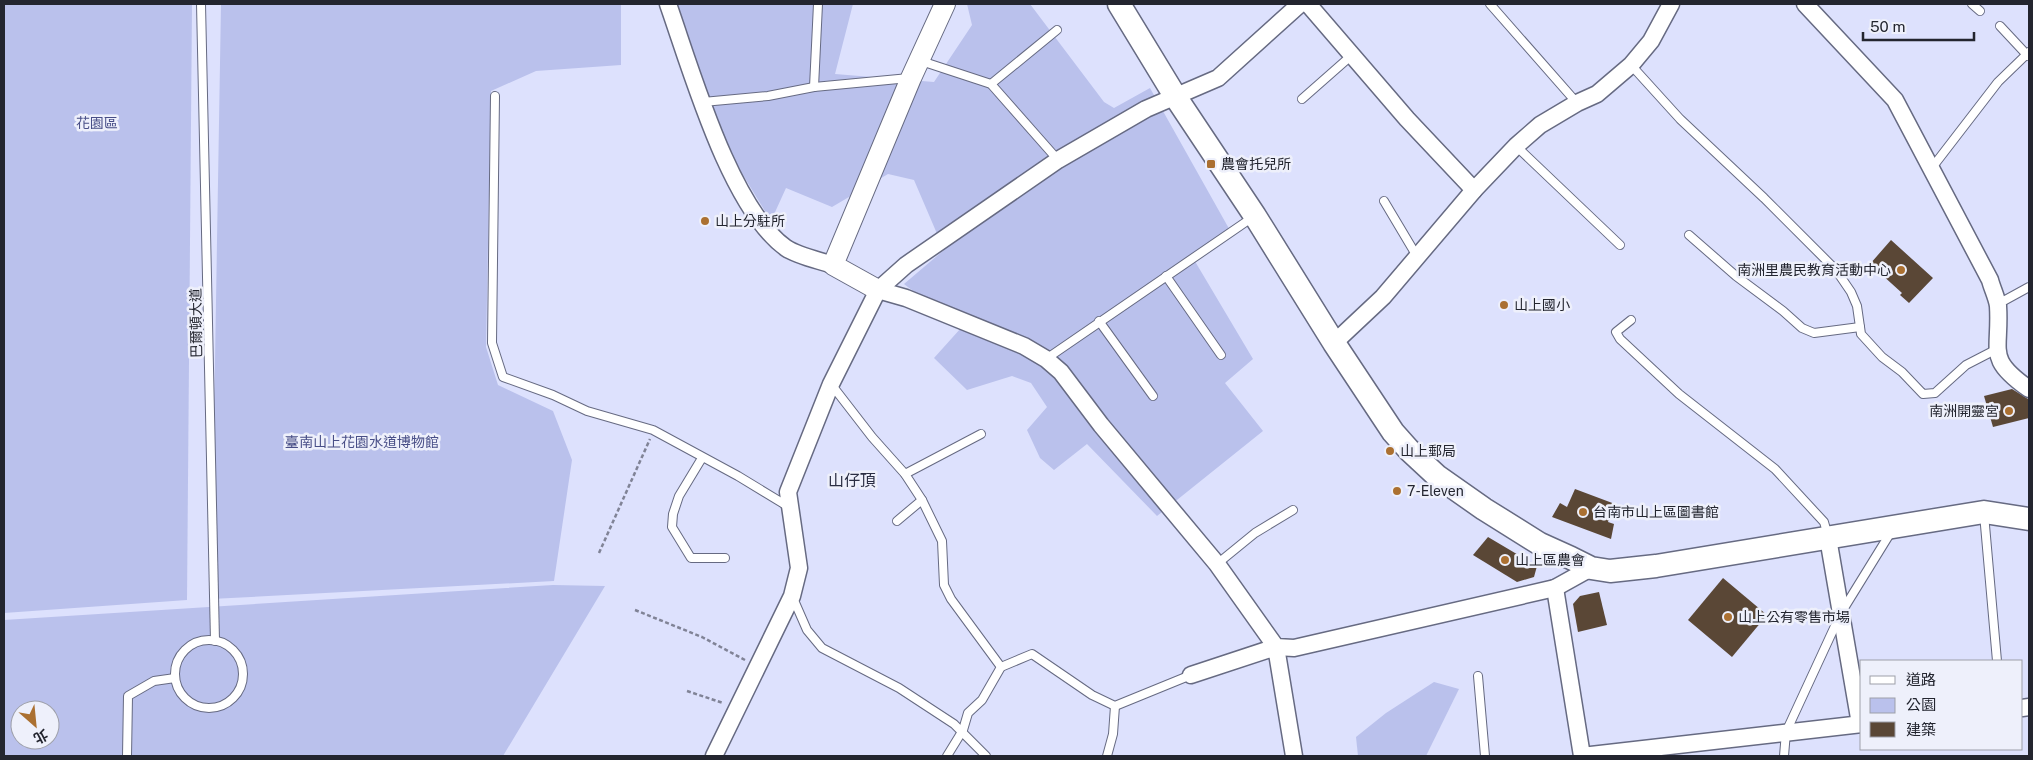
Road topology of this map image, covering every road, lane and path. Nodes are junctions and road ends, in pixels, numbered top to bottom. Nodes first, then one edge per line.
1 (202, 4) edge
2 (668, 4) edge
3 (818, 4) edge
4 (946, 4) edge
5 (1119, 4) edge
6 (1300, 4) edge
7 (1308, 4) edge
8 (1490, 4) edge
9 (1671, 4) edge
10 (1806, 4) edge
11 (1972, 4) edge
12 (1980, 10) dead end
13 (2000, 26) dead end
14 (1057, 30) dead end
15 (2028, 54) edge
16 (1352, 55) junction
17 (1631, 66) junction
18 (915, 69) junction
19 (991, 84) junction
20 (814, 87) junction
21 (495, 96) dead end
22 (1175, 96) junction
23 (1302, 99) dead end
24 (703, 102) junction
25 (1577, 103) junction
26 (1516, 146) junction
27 (1058, 160) junction
28 (1931, 169) junction
29 (1474, 190) junction
30 (1384, 201) dead end
31 (1255, 216) junction
32 (1689, 235) dead end
33 (1620, 245) dead end
34 (1418, 258) junction
35 (832, 265) junction
36 (1166, 276) junction
37 (2029, 287) edge
38 (878, 290) junction
39 (1998, 304) junction
40 (1631, 320) dead end
41 (1099, 321) junction
42 (1860, 327) junction
43 (1334, 343) junction
44 (1997, 349) junction
45 (1221, 355) dead end
46 (1046, 359) junction
47 (831, 384) junction
48 (2029, 389) edge
49 (1153, 396) dead end
50 (653, 430) junction
51 (982, 434) dead end
52 (702, 458) junction
53 (905, 474) junction
54 (922, 500) junction
55 (789, 507) junction
56 (1293, 510) dead end
57 (1984, 512) junction
58 (2029, 519) edge
59 (897, 521) dead end
60 (1894, 527) junction
61 (1828, 538) junction
62 (599, 553) dead end
63 (725, 558) dead end
64 (1217, 564) junction
65 (1591, 568) junction
66 (1555, 588) junction
67 (792, 596) junction
68 (635, 610) dead end
69 (1841, 613) junction
70 (215, 641) junction
71 (1276, 647) junction
72 (1997, 660) edge
73 (757, 666) junction
74 (1001, 667) junction
75 (1191, 675) joint
76 (1478, 676) dead end
77 (175, 678) junction
78 (687, 691) dead end
79 (1115, 706) junction
80 (737, 707) junction
81 (1860, 718) edge
82 (1860, 724) edge
83 (963, 730) junction
84 (1786, 732) junction
85 (127, 756) edge
86 (714, 756) edge
87 (947, 756) edge
88 (986, 756) edge
89 (1108, 756) edge
90 (1294, 756) edge
91 (1485, 756) edge
92 (1784, 756) edge

1 - 70 lane, 巴爾頓大道
2 - 24 street
3 - 20 lane
4 - 18 street
5 - 22 main road
6 - 22 street
7 - 16 street
8 - 25 lane
9 - 17 street
10 - 28 street
11 - 12 lane
13 - 15 lane
14 - 19 lane
15 - 28 lane
16 - 23 lane
16 - 29 street
17 - 25 street
17 - 42 lane
18 - 19 lane
18 - 20 lane
18 - 35 street
19 - 27 lane
20 - 24 lane
21 - 50 lane
22 - 27 street
22 - 31 main road
24 - 35 street
25 - 26 street
26 - 29 street
26 - 33 lane
27 - 38 street
28 - 39 street
29 - 34 street
30 - 34 lane
31 - 36 lane
31 - 43 main road
32 - 42 lane
34 - 43 street
35 - 38 street
36 - 41 lane
36 - 45 lane
37 - 39 lane
38 - 46 street
38 - 47 street
39 - 44 street
40 - 61 lane
41 - 46 lane
41 - 49 lane
42 - 44 lane
43 - 65 main road
44 - 48 street
46 - 64 street
47 - 53 lane
47 - 55 street
50 - 52 lane
50 - 62 path
51 - 53 lane
52 - 55 lane
52 - 63 lane
53 - 54 lane
54 - 59 lane
54 - 74 lane
55 - 67 street
56 - 64 lane
57 - 58 main road
57 - 60 main road
57 - 72 lane
60 - 61 main road
60 - 69 lane
61 - 65 main road
61 - 69 street
64 - 71 street
65 - 66 street
66 - 71 street
66 - 84 street
67 - 73 street
67 - 83 lane
68 - 73 path
69 - 81 street
69 - 84 lane
70 - 77 lane
70 - 77 lane
71 - 75 street
71 - 90 street
73 - 80 street
74 - 79 lane
74 - 83 lane
75 - 79 lane
76 - 91 lane
77 - 85 lane
78 - 80 path
79 - 89 lane
80 - 86 street
82 - 84 street
83 - 87 lane
83 - 88 lane
84 - 92 lane

